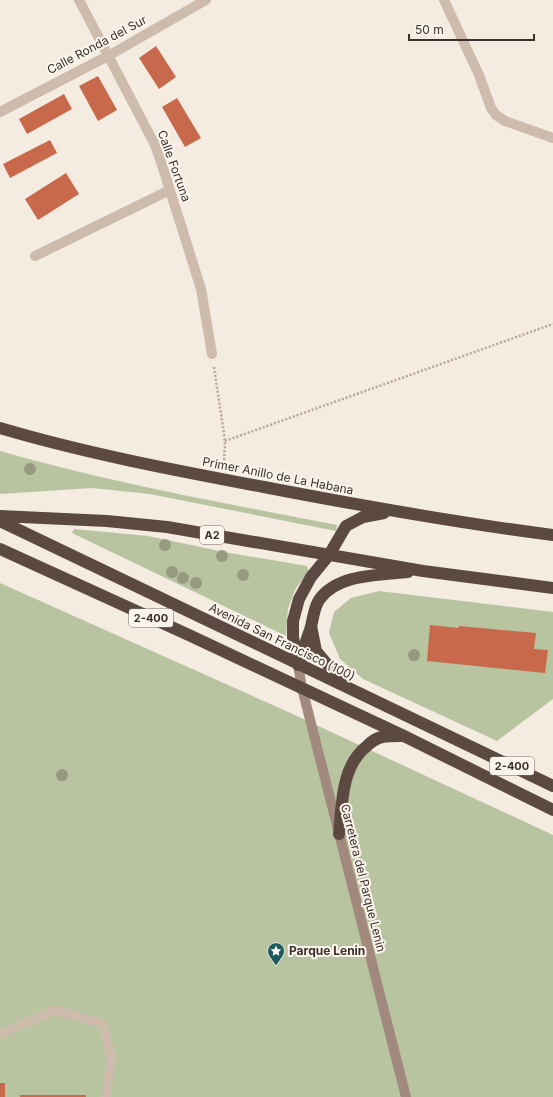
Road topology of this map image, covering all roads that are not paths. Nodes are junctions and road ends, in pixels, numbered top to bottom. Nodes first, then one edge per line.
1 (79, 0) edge
2 (206, 0) edge
3 (444, 0) edge
4 (108, 56) junction
5 (0, 112) edge
6 (553, 138) edge
7 (170, 190) junction
8 (35, 256) dead end
9 (212, 354) road end
10 (0, 428) edge
11 (391, 511) junction
12 (0, 516) edge
13 (0, 521) edge
14 (553, 535) edge
15 (0, 549) edge
16 (329, 555) junction
17 (423, 571) junction
18 (553, 588) edge
19 (311, 625) junction
20 (298, 665) junction
21 (302, 688) junction
22 (402, 714) junction
23 (404, 736) junction
24 (553, 786) edge
25 (553, 810) edge
26 (339, 834) junction
27 (0, 1034) edge
28 (106, 1097) edge
29 (406, 1097) edge

1 - 4 street, Calle Fortuna
2 - 4 street, Calle Ronda del Sur
3 - 6 street
4 - 5 street, Calle Ronda del Sur
4 - 7 street, Calle Fortuna
7 - 8 street
7 - 9 street, Calle Fortuna
10 - 11 highway, Primer Anillo de La Habana
11 - 14 highway, Primer Anillo de La Habana
11 - 16 highway
12 - 16 highway, A2
13 - 20 highway, Avenida San Francisco (100) / 2-400
15 - 21 highway, 2-400
16 - 17 highway, A2
16 - 20 highway
17 - 18 highway, A2
17 - 19 highway
19 - 20 highway
19 - 22 highway
20 - 21 street, Carretera del Parque Lenin
20 - 22 highway, Avenida San Francisco (100) / 2-400
21 - 23 highway, 2-400
21 - 26 street, Carretera del Parque Lenin
22 - 24 highway, Avenida San Francisco (100) / 2-400
23 - 25 highway, 2-400
23 - 26 highway
26 - 29 street, Carretera del Parque Lenin
27 - 28 lane

